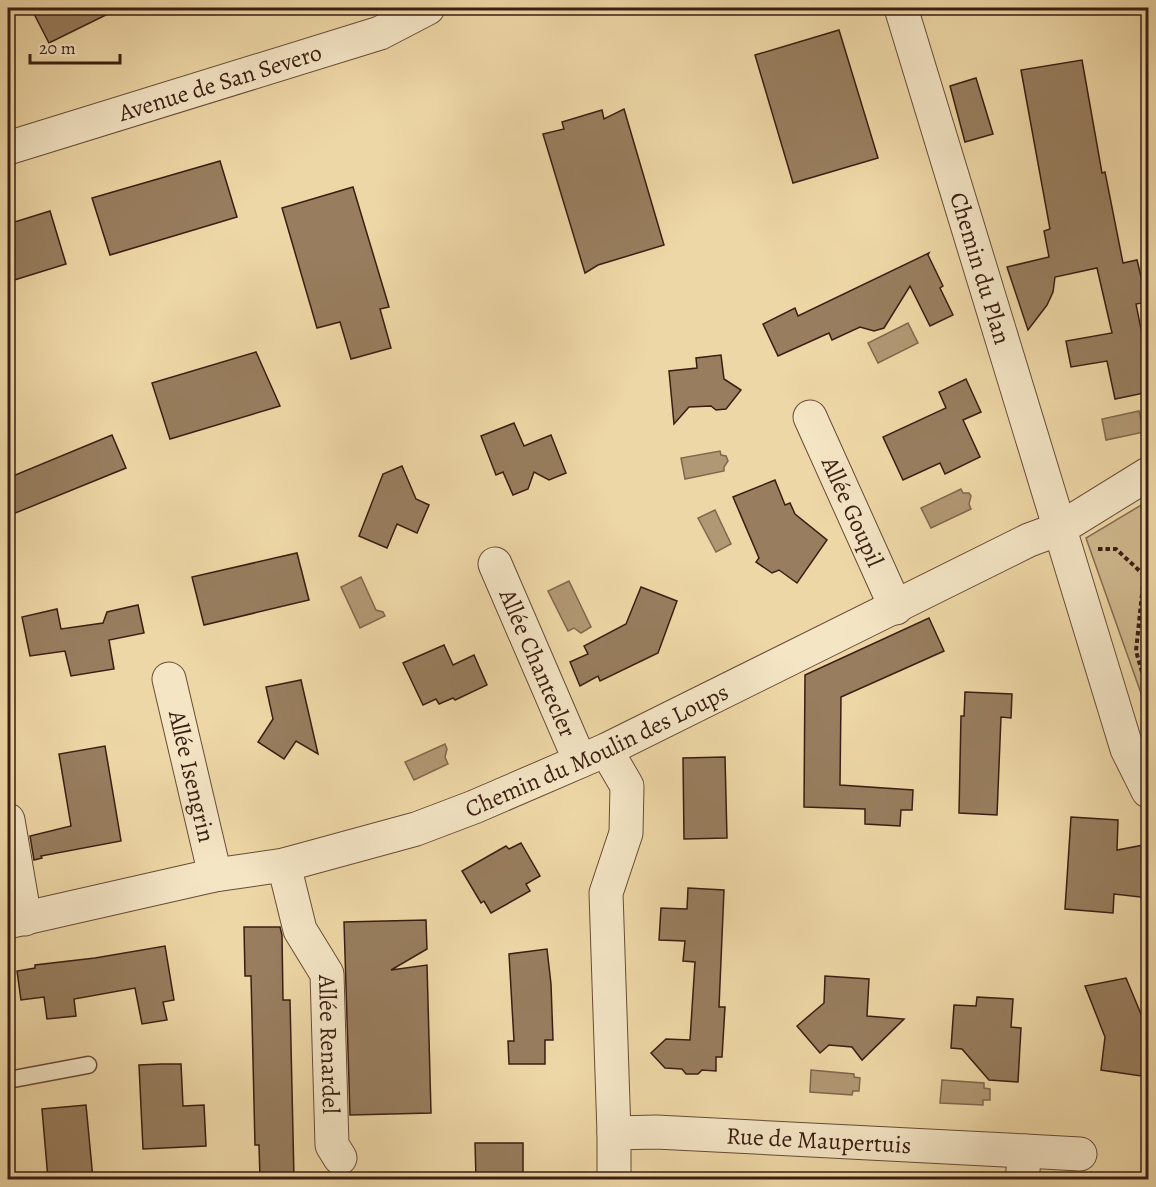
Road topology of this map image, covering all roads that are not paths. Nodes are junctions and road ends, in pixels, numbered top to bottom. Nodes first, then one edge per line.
1 (428, 8) edge
2 (901, 8) edge
3 (8, 148) edge
4 (810, 417) dead end
5 (1149, 474) edge
6 (1063, 539) junction
7 (495, 564) dead end
8 (896, 608) junction
9 (169, 679) dead end
10 (593, 755) junction
11 (1149, 791) edge
12 (8, 820) edge
13 (284, 865) junction
14 (215, 875) junction
15 (16, 921) edge
16 (88, 1065) dead end
17 (8, 1080) edge
18 (614, 1133) junction
19 (1080, 1154) dead end
20 (340, 1158) dead end
21 (1023, 1165) edge
22 (614, 1179) edge

1 - 3 street, Avenue de San Severo
2 - 6 street, Chemin du Plan
4 - 8 street, Allée Goupil
5 - 6 street, Chemin du Moulin des Loups
6 - 8 street, Chemin du Moulin des Loups
6 - 11 street, Chemin du Plan
7 - 10 street, Allée Chantecler
8 - 10 street, Chemin du Moulin des Loups
9 - 14 street, Allée Isengrin
10 - 13 street, Chemin du Moulin des Loups
10 - 18 street
12 - 15 street
13 - 14 street, Chemin du Moulin des Loups
13 - 20 street, Allée Renardel
14 - 15 street, Chemin du Moulin des Loups
16 - 17 lane
18 - 21 street, Rue de Maupertuis
18 - 22 street
19 - 21 street, Rue de Maupertuis

